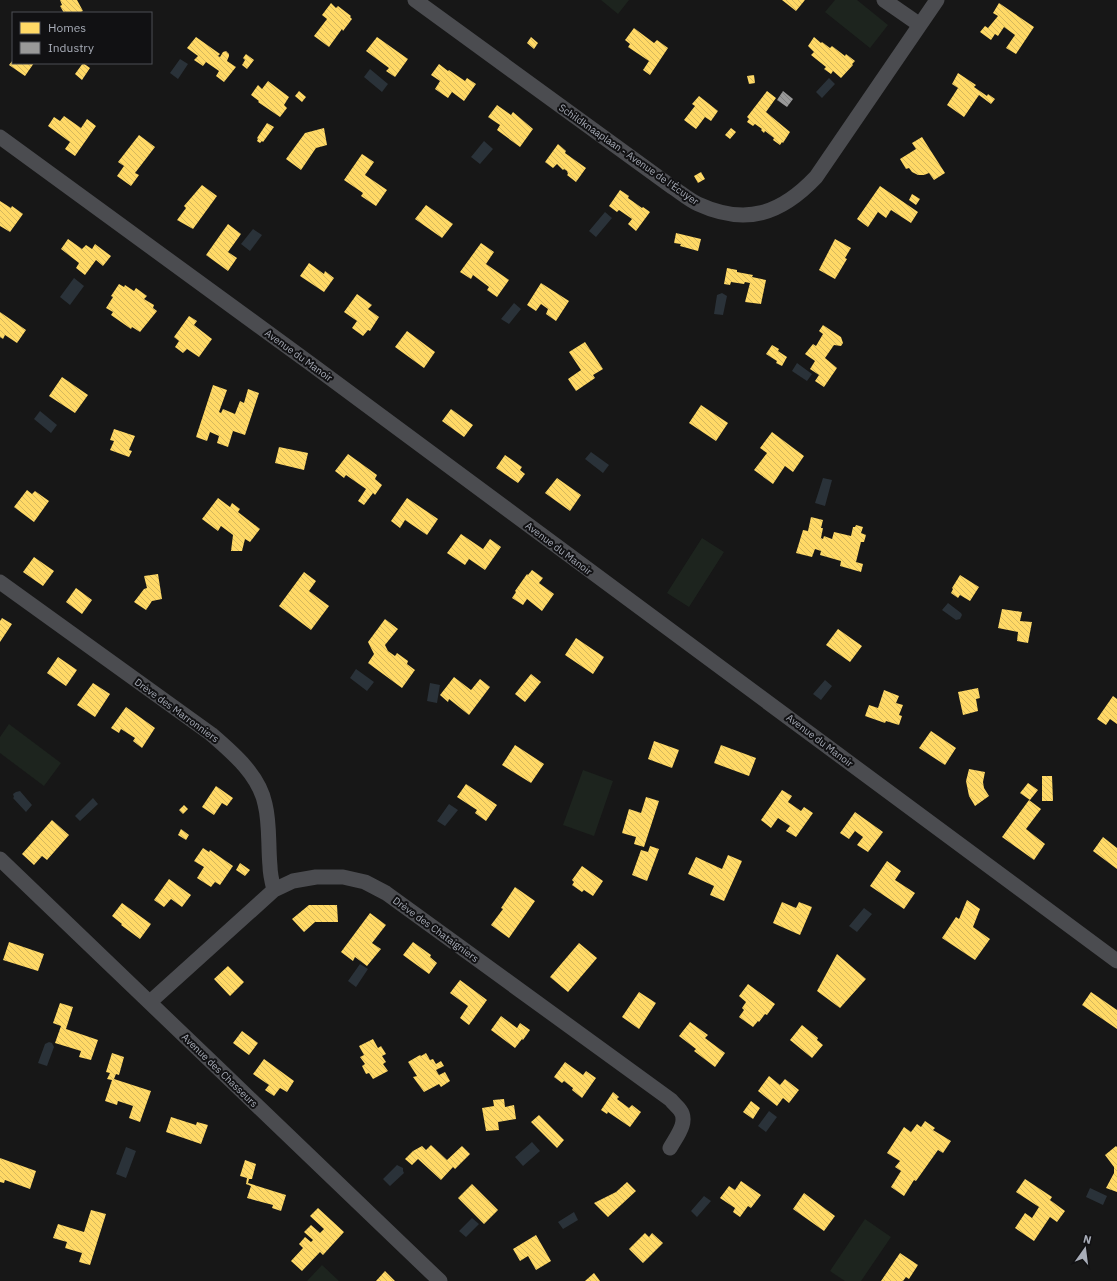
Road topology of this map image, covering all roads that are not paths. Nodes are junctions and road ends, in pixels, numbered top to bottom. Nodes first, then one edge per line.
1 (415, 0) edge
2 (884, 0) edge
3 (938, 0) edge
4 (920, 25) junction
5 (0, 137) edge
6 (0, 582) edge
7 (0, 859) edge
8 (274, 890) junction
9 (1117, 961) edge
10 (150, 1002) junction
11 (670, 1148) dead end
12 (440, 1281) edge

1 - 4 street, Schildknaaplaan - Avenue de l'Écuyer
2 - 4 street
3 - 4 street, Schildknaaplaan - Avenue de l'Écuyer
5 - 9 street, Avenue du Manoir
6 - 8 street, Drève des Marronniers
7 - 10 street, Avenue des Chasseurs
8 - 10 street, Drève des Chataigniers
8 - 11 street, Drève des Chataigniers
10 - 12 street, Avenue des Chasseurs

